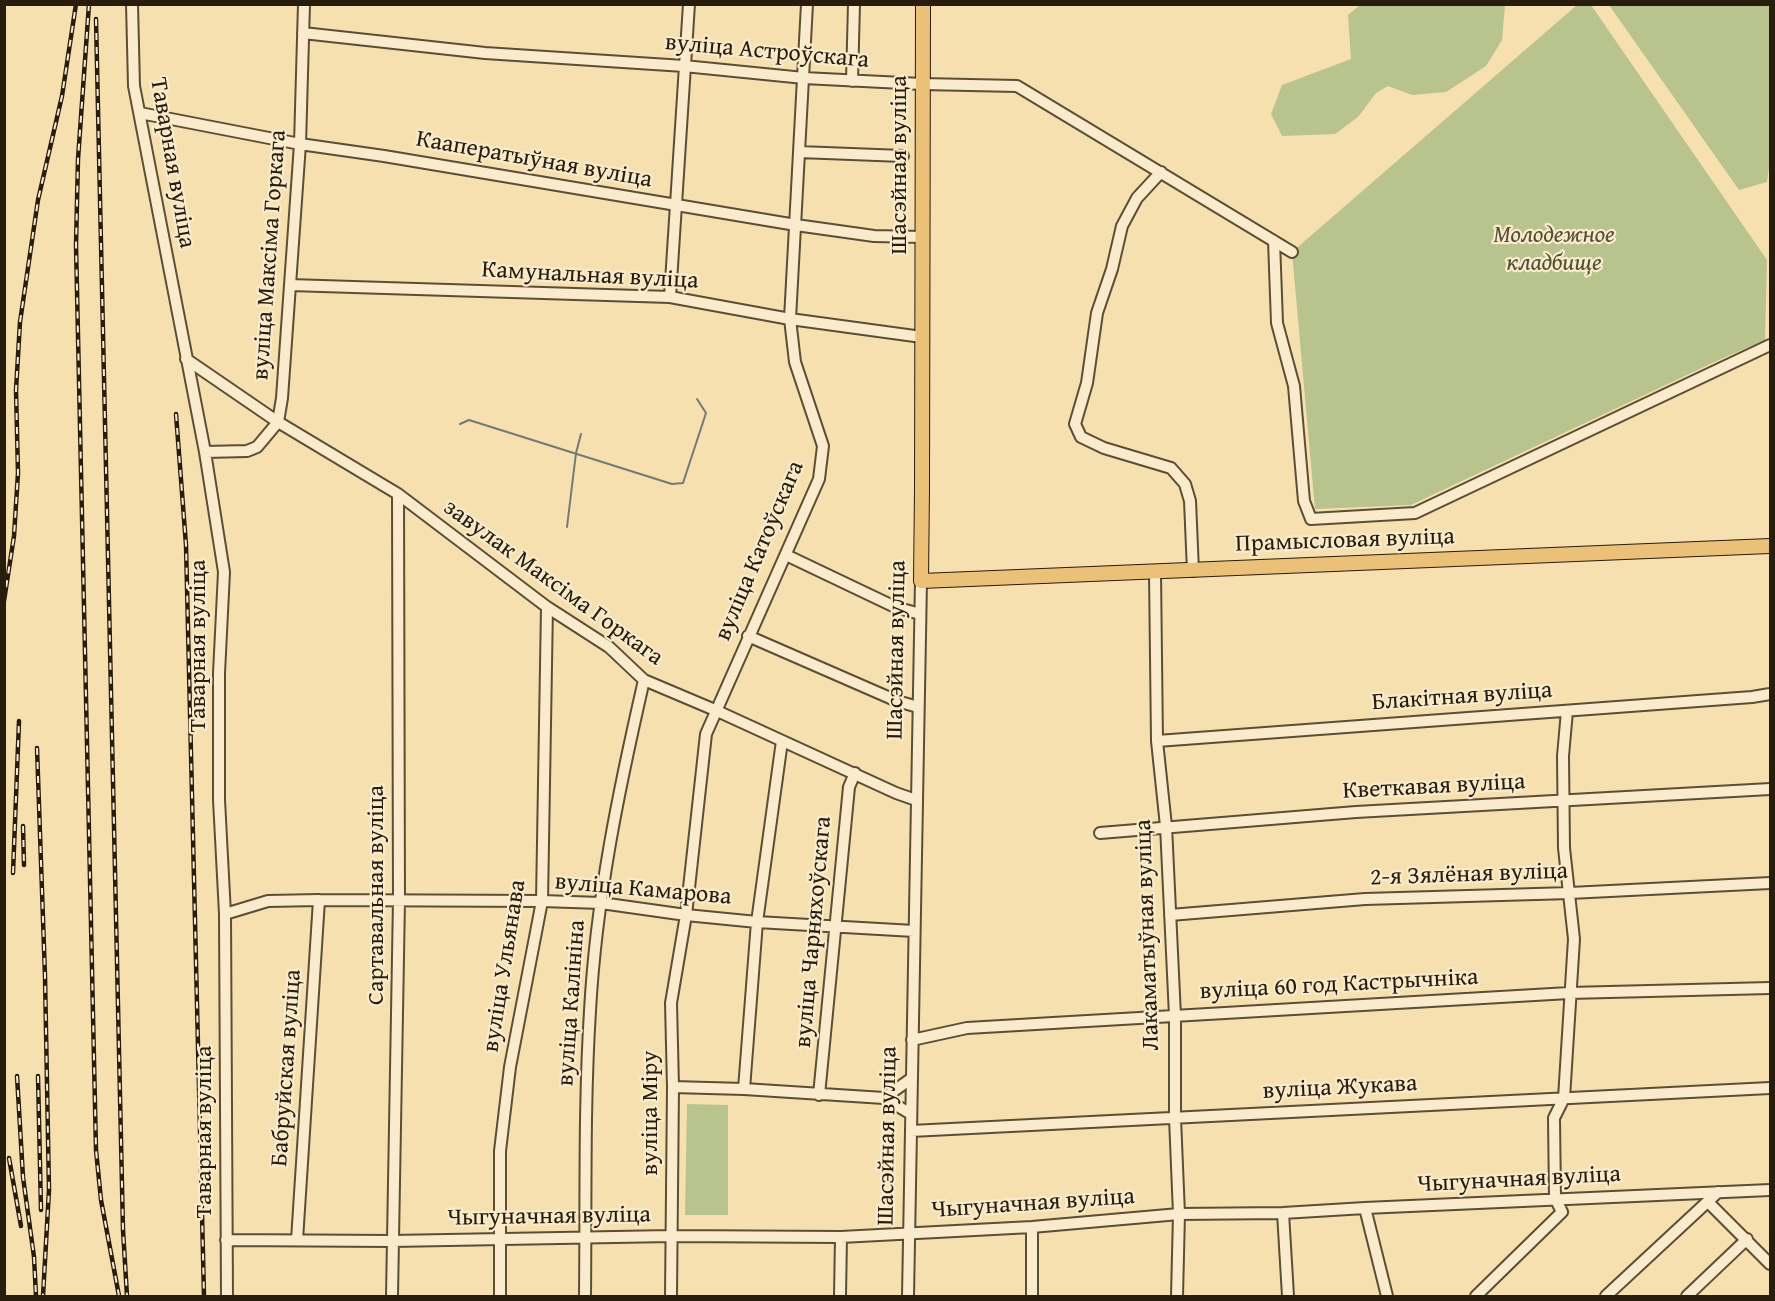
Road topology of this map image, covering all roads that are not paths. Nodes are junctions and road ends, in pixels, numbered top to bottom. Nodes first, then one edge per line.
1 (132, 4) edge
2 (304, 4) edge
3 (689, 4) edge
4 (807, 4) edge
5 (854, 4) edge
6 (923, 4) edge
7 (303, 33) junction
8 (684, 66) junction
9 (804, 78) junction
10 (852, 81) junction
11 (922, 84) junction
12 (140, 113) junction
13 (300, 144) junction
14 (799, 152) junction
15 (903, 156) dead end
16 (1161, 172) junction
17 (676, 206) junction
18 (796, 225) junction
19 (922, 237) junction
20 (1274, 241) junction
21 (1292, 252) dead end
22 (290, 285) junction
23 (670, 297) junction
24 (790, 319) junction
25 (922, 337) junction
26 (1770, 345) edge
27 (186, 359) junction
28 (278, 422) junction
29 (206, 452) junction
30 (398, 494) junction
31 (1770, 546) edge
32 (786, 555) junction
33 (1193, 571) junction
34 (1155, 572) junction
35 (921, 581) junction
36 (547, 607) junction
37 (920, 614) junction
38 (748, 636) junction
39 (644, 680) junction
40 (1770, 694) edge
41 (918, 707) junction
42 (716, 710) junction
43 (1567, 711) junction
44 (782, 741) junction
45 (1157, 741) junction
46 (855, 773) junction
47 (1770, 789) edge
48 (916, 800) junction
49 (1563, 801) junction
50 (1166, 826) junction
51 (1100, 833) dead end
52 (1770, 883) edge
53 (1570, 893) junction
54 (319, 900) junction
55 (399, 900) junction
56 (542, 901) junction
57 (601, 903) junction
58 (225, 914) junction
59 (686, 915) junction
60 (1170, 915) junction
61 (757, 922) junction
62 (834, 927) junction
63 (914, 931) junction
64 (1770, 988) edge
65 (1569, 993) junction
66 (671, 1002) joint
67 (1175, 1016) junction
68 (912, 1040) junction
69 (912, 1078) junction
70 (673, 1087) junction
71 (1770, 1088) edge
72 (744, 1089) junction
73 (819, 1095) junction
74 (884, 1098) junction
75 (1564, 1098) junction
76 (1544, 1099) junction
77 (911, 1114) junction
78 (1175, 1118) junction
79 (1554, 1118) junction
80 (911, 1131) junction
81 (1770, 1190) edge
82 (1718, 1192) junction
83 (1555, 1198) junction
84 (1708, 1202) junction
85 (1365, 1208) junction
86 (1283, 1213) junction
87 (1179, 1214) junction
88 (1032, 1227) junction
89 (909, 1233) junction
90 (671, 1236) junction
91 (586, 1238) junction
92 (841, 1238) junction
93 (500, 1239) junction
94 (1747, 1239) junction
95 (226, 1240) junction
96 (297, 1240) junction
97 (392, 1241) junction
98 (1770, 1264) edge
99 (227, 1296) edge
100 (392, 1296) edge
101 (500, 1296) edge
102 (585, 1296) edge
103 (671, 1296) edge
104 (840, 1296) edge
105 (908, 1296) edge
106 (1032, 1296) edge
107 (1177, 1296) edge
108 (1288, 1296) edge
109 (1387, 1296) edge
110 (1476, 1296) edge
111 (1606, 1296) edge
112 (1687, 1296) edge

1 - 12 street, Таварная вуліца
2 - 7 street, вуліца Максіма Горкага
3 - 8 street
4 - 9 street, вуліца Катоўскага
5 - 10 street
6 - 11 main road, Шасэйная вуліца
7 - 8 street, вуліца Астроўскага
7 - 13 street, вуліца Максіма Горкага
8 - 9 street, вуліца Астроўскага
8 - 17 street
9 - 10 street, вуліца Астроўскага
9 - 14 street, вуліца Катоўскага
10 - 11 street, вуліца Астроўскага
11 - 16 street, вуліца Астроўскага
11 - 19 main road, Шасэйная вуліца
12 - 13 street, Кааператыўная вуліца
12 - 27 street, Таварная вуліца
13 - 17 street, Кааператыўная вуліца
13 - 22 street, вуліца Максіма Горкага
14 - 15 street
14 - 18 street, вуліца Катоўскага
16 - 20 street, вуліца Астроўскага
16 - 33 street
17 - 18 street, Кааператыўная вуліца
17 - 23 street
18 - 19 street, Кааператыўная вуліца
18 - 24 street, вуліца Катоўскага
19 - 25 main road, Шасэйная вуліца
20 - 21 street, вуліца Астроўскага
20 - 26 street
22 - 23 street, Камунальная вуліца
22 - 28 street, вуліца Максіма Горкага
23 - 24 street, Камунальная вуліца
24 - 25 street, Камунальная вуліца
24 - 32 street, вуліца Катоўскага
25 - 35 main road, Шасэйная вуліца
27 - 28 street, завулак Максіма Горкага
27 - 29 street, Таварная вуліца
28 - 29 street
28 - 30 street, завулак Максіма Горкага
29 - 58 street, Таварная вуліца
30 - 36 street, завулак Максіма Горкага
30 - 55 street, Сартавальная вуліца
31 - 33 main road, Прамысловая вуліца
32 - 37 street
32 - 38 street, вуліца Катоўскага
33 - 34 main road, Прамысловая вуліца
34 - 35 main road, Прамысловая вуліца
34 - 45 street, Лакаматыўная вуліца
35 - 37 street, Шасэйная вуліца
36 - 39 street, завулак Максіма Горкага
36 - 56 street, вуліца Ульянава
37 - 41 street, Шасэйная вуліца
38 - 41 street
38 - 42 street, вуліца Катоўскага
39 - 42 street, завулак Максіма Горкага
39 - 57 street, вуліца Калініна
40 - 43 street, Блакітная вуліца
41 - 48 street, Шасэйная вуліца
42 - 44 street, завулак Максіма Горкага
42 - 59 street, вуліца Катоўскага
43 - 45 street, Блакітная вуліца
43 - 49 street
44 - 46 street, завулак Максіма Горкага
44 - 61 street
45 - 50 street, Лакаматыўная вуліца
46 - 48 street, завулак Максіма Горкага
46 - 62 street, вуліца Чарняхоўскага
47 - 49 street, Кветкавая вуліца
48 - 63 street, Шасэйная вуліца
49 - 50 street, Кветкавая вуліца
49 - 53 street
50 - 51 street, Кветкавая вуліца
50 - 60 street, Лакаматыўная вуліца
52 - 53 street, 2-я Зялёная вуліца
53 - 60 street, 2-я Зялёная вуліца
53 - 65 street
54 - 55 street, вуліца Камарова
54 - 58 street, вуліца Камарова
54 - 96 street, Бабруйская вуліца
55 - 56 street, вуліца Камарова
55 - 97 street, Сартавальная вуліца
56 - 57 street, вуліца Камарова
56 - 93 street, вуліца Ульянава
57 - 59 street, вуліца Камарова
57 - 91 street, вуліца Калініна
58 - 95 street, Таварная вуліца
59 - 61 street, вуліца Камарова
59 - 66 street, вуліца Катоўскага
60 - 67 street, Лакаматыўная вуліца
61 - 62 street, вуліца Камарова
61 - 72 street
62 - 63 street, вуліца Камарова
62 - 73 street, вуліца Чарняхоўскага
63 - 68 street, Шасэйная вуліца
64 - 65 street, вуліца 60 год Кастрычніка
65 - 67 street, вуліца 60 год Кастрычніка
65 - 75 street
66 - 70 street, вуліца Міру
67 - 68 street, вуліца 60 год Кастрычніка
67 - 78 street, Лакаматыўная вуліца
68 - 69 street, Шасэйная вуліца
69 - 74 street
69 - 77 street, Шасэйная вуліца
70 - 72 street
70 - 90 street, вуліца Міру
71 - 75 street, вуліца Жукава
72 - 73 street
73 - 74 street
74 - 77 street
75 - 76 street, вуліца Жукава
75 - 79 street
76 - 78 street, вуліца Жукава
76 - 79 street
77 - 80 street, Шасэйная вуліца
78 - 80 street, вуліца Жукава
78 - 87 street, Лакаматыўная вуліца
79 - 83 street
80 - 89 street, Шасэйная вуліца
81 - 82 street, Чыгуначная вуліца
82 - 83 street, Чыгуначная вуліца
82 - 84 street
83 - 85 street, Чыгуначная вуліца
83 - 110 street
84 - 94 street
84 - 111 street
85 - 86 street, Чыгуначная вуліца
85 - 109 street
86 - 87 street, Чыгуначная вуліца
86 - 108 street
87 - 88 street, Чыгуначная вуліца
87 - 107 street, Лакаматыўная вуліца
88 - 89 street, Чыгуначная вуліца
88 - 106 street
89 - 92 street, Чыгуначная вуліца
89 - 105 street, Шасэйная вуліца
90 - 91 street, Чыгуначная вуліца
90 - 92 street, Чыгуначная вуліца
90 - 103 street, вуліца Міру
91 - 93 street, Чыгуначная вуліца
91 - 102 street, вуліца Калініна
92 - 104 street
93 - 97 street, Чыгуначная вуліца
93 - 101 street, вуліца Ульянава
94 - 98 street
94 - 112 street
95 - 96 street, Чыгуначная вуліца
95 - 99 street, Таварная вуліца
96 - 97 street, Чыгуначная вуліца
97 - 100 street, Сартавальная вуліца

